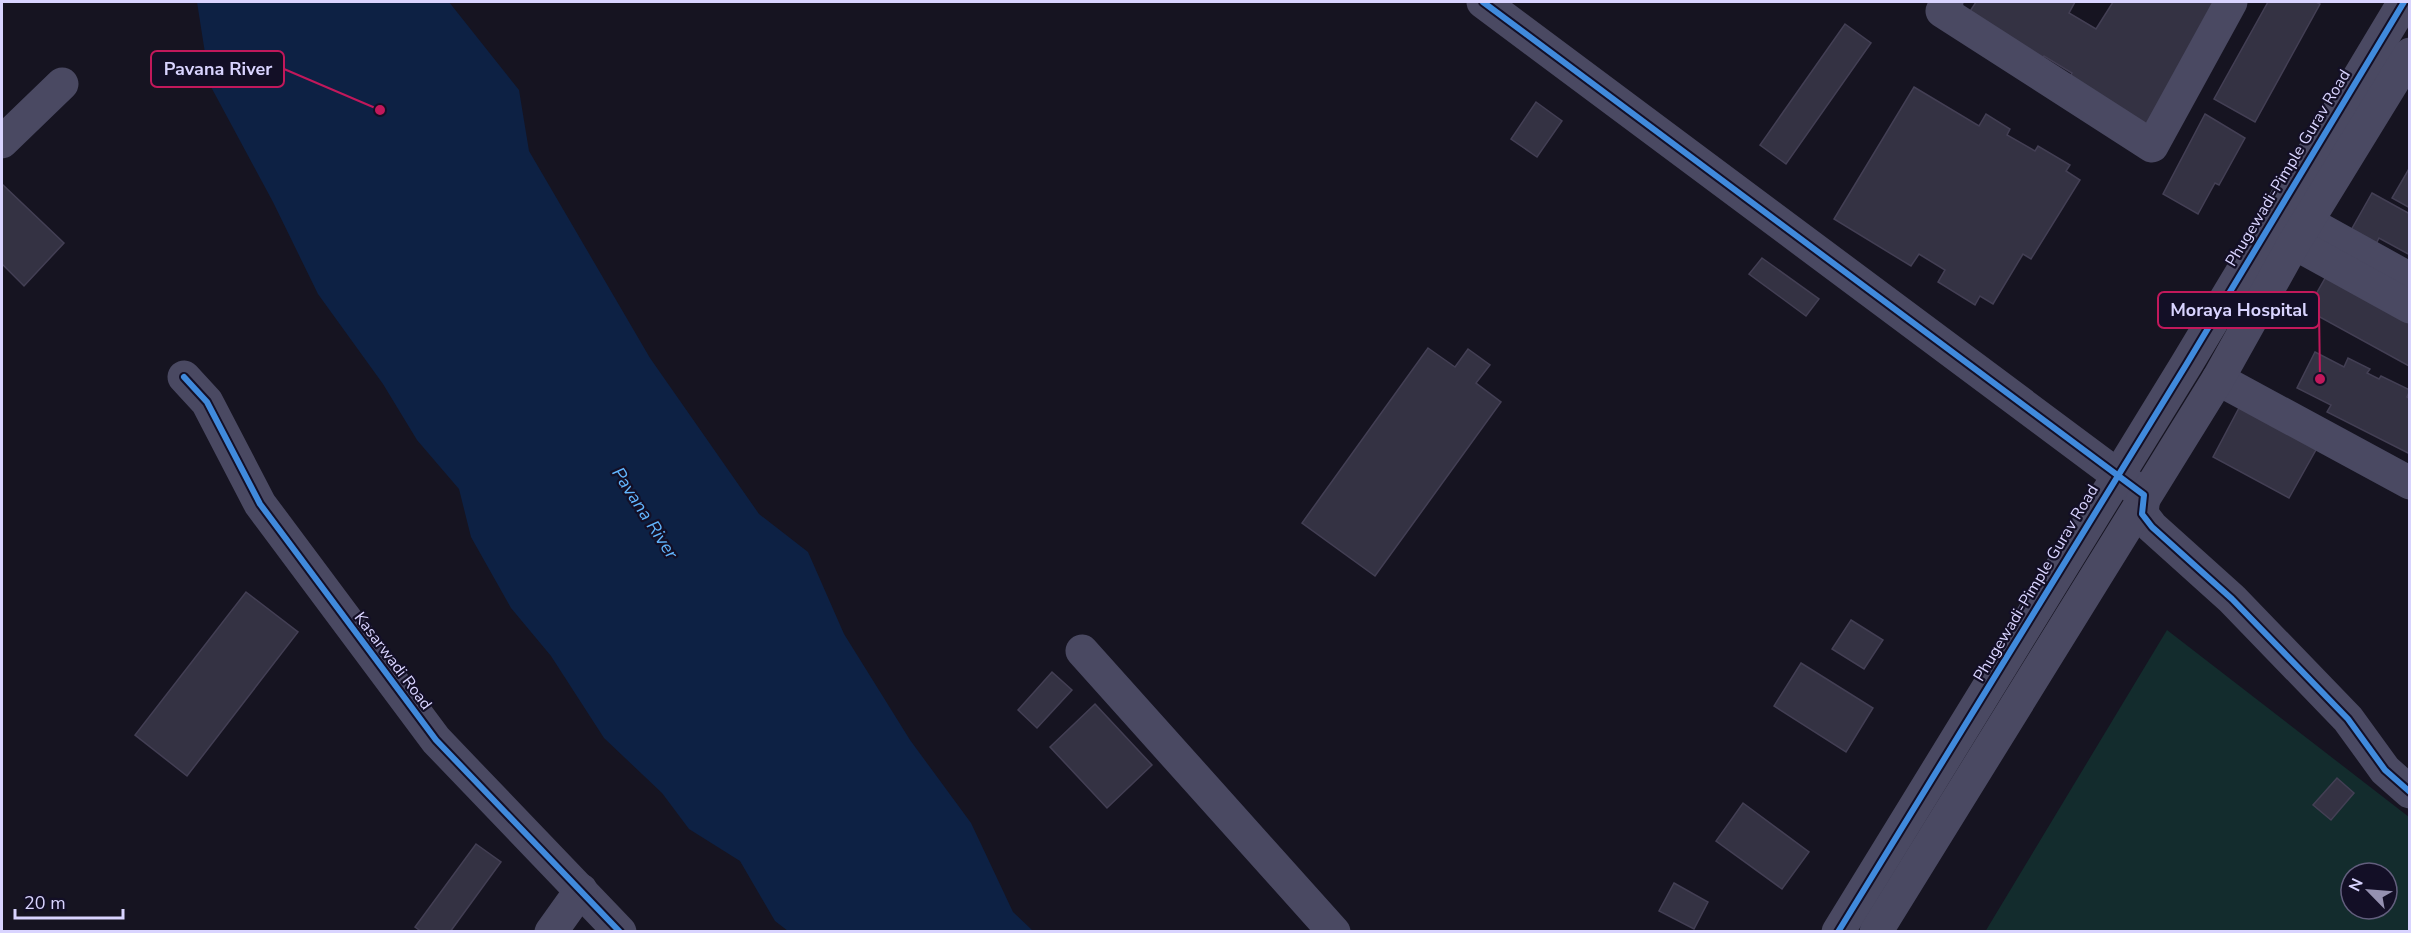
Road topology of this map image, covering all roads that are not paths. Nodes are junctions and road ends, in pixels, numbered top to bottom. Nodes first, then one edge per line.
1 (1483, 2) edge
2 (1947, 2) edge
3 (2231, 2) edge
4 (2404, 2) edge
5 (2409, 54) edge
6 (62, 84) dead end
7 (2, 142) edge
8 (2301, 232) junction
9 (2409, 279) edge
10 (2409, 307) edge
11 (184, 377) dead end
12 (2217, 379) junction
13 (2118, 475) junction
14 (2409, 483) edge
15 (2144, 495) junction
16 (1082, 651) dead end
17 (2409, 792) edge
18 (581, 890) junction
19 (551, 932) edge
20 (620, 932) edge
21 (1334, 932) edge
22 (1838, 932) edge
23 (1876, 932) edge

1 - 13 street
2 - 3 street
4 - 13 street, Phugewadi-Pimple Gurav Road
5 - 8 street
6 - 7 street
8 - 9 street
8 - 10 street
8 - 12 street
11 - 18 street, Kasarwadi Road
12 - 14 street
12 - 15 street
13 - 15 street
13 - 22 street, Phugewadi-Pimple Gurav Road
15 - 17 street
15 - 23 street
16 - 21 street
18 - 19 street
18 - 20 street, Kasarwadi Road

